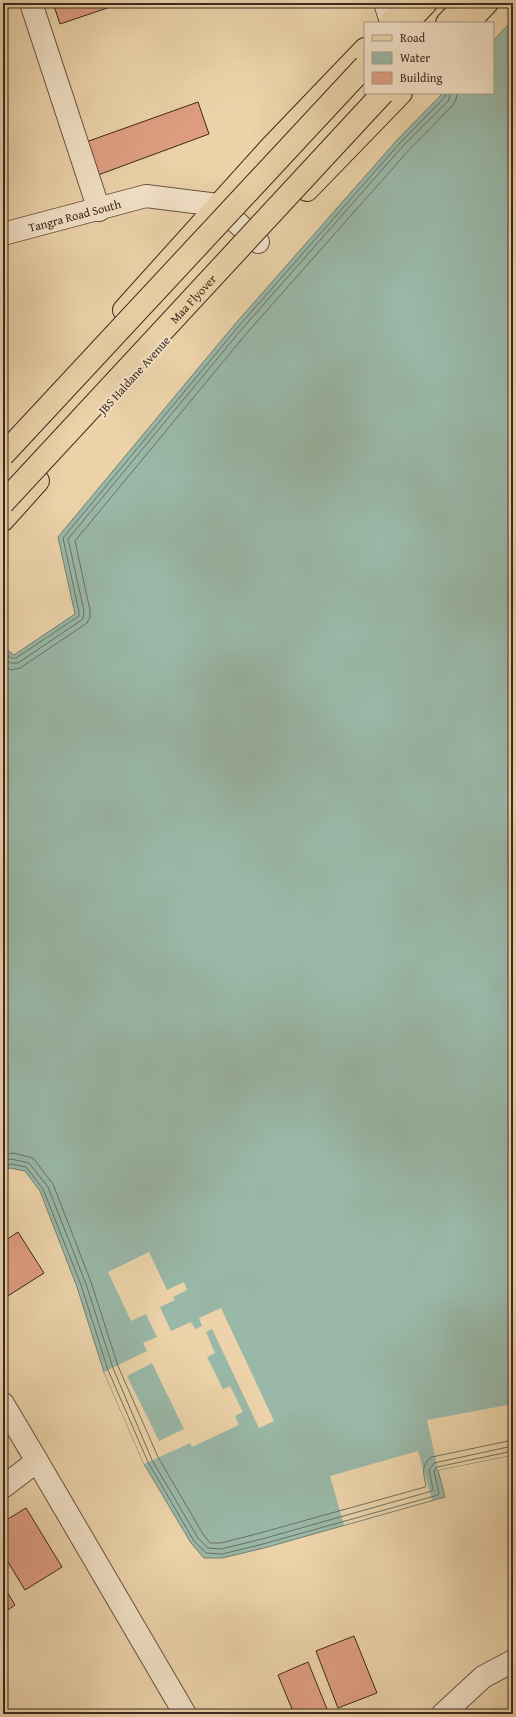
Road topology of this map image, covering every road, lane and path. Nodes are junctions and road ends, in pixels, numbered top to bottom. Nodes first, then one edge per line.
1 (31, 3) edge
2 (409, 3) edge
3 (426, 3) edge
4 (466, 3) edge
5 (487, 3) edge
6 (393, 18) edge
7 (448, 22) edge
8 (469, 22) edge
9 (364, 50) edge
10 (364, 67) edge
11 (382, 94) edge
12 (399, 94) edge
13 (218, 206) junction
14 (99, 210) junction
15 (3, 234) edge
16 (258, 242) junction
17 (3, 442) edge
18 (3, 455) edge
19 (3, 503) edge
20 (3, 520) edge
21 (3, 1404) edge
22 (37, 1461) junction
23 (3, 1487) edge
24 (513, 1662) edge
25 (185, 1714) edge
26 (443, 1714) edge

1 - 14 street
2 - 6 main road
3 - 6 main road
4 - 7 main road
5 - 8 main road
9 - 13 main road
10 - 18 main road, bridge
11 - 19 main road, Maa Flyover, bridge
12 - 16 main road, JBS Haldane Avenue
13 - 14 street, Tangra Road South
13 - 16 street
13 - 17 main road
14 - 15 street, Tangra Road South
16 - 20 main road, JBS Haldane Avenue
21 - 22 street
22 - 23 street
22 - 25 street
24 - 26 street

